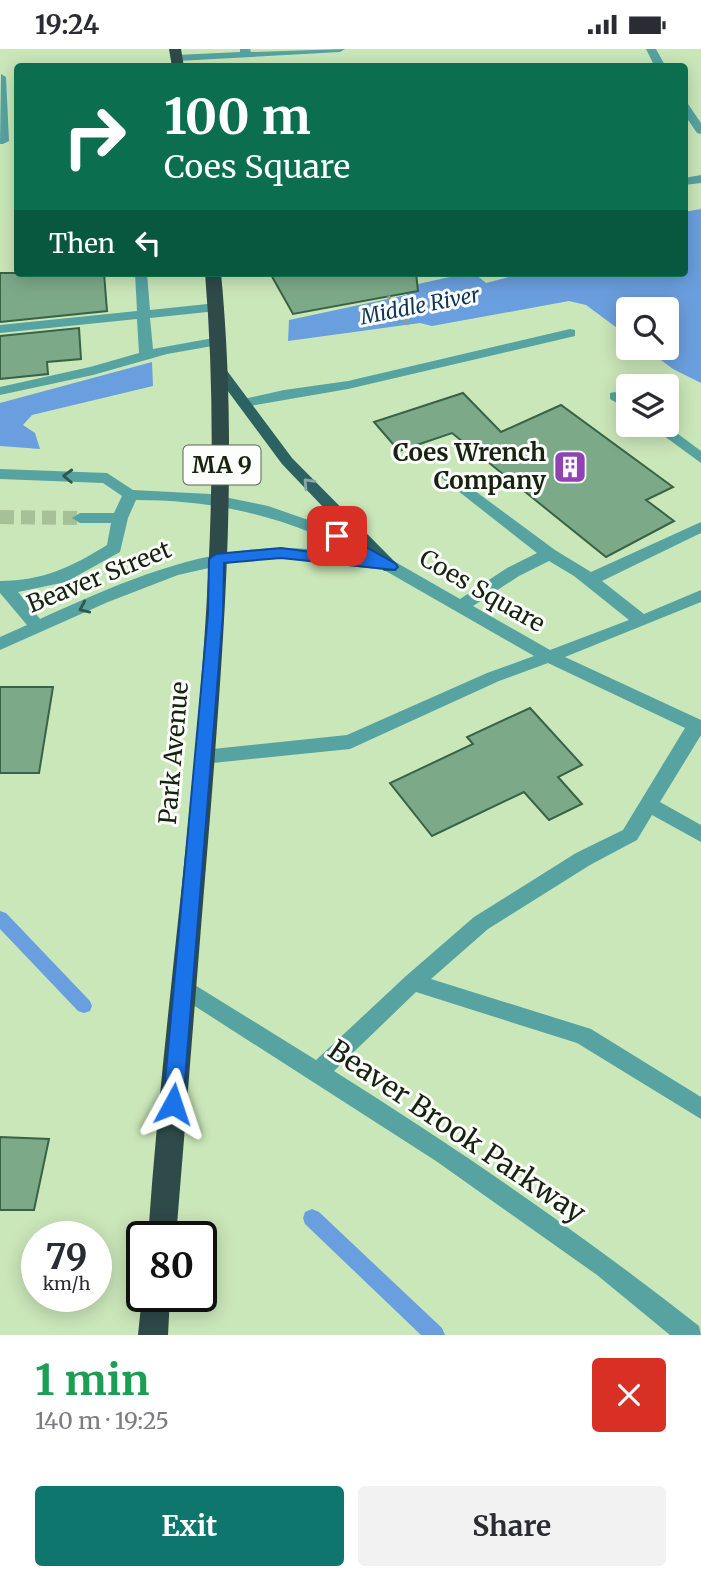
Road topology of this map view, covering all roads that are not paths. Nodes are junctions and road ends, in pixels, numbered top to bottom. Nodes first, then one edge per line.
1 (340, 49) edge
2 (246, 52) edge
3 (177, 58) edge
4 (1, 77) edge
5 (688, 112) edge
6 (701, 131) edge
7 (1, 141) edge
8 (141, 277) edge
9 (213, 277) edge
10 (217, 307) junction
11 (143, 314) junction
12 (0, 330) edge
13 (570, 333) dead end
14 (219, 341) junction
15 (146, 354) junction
16 (220, 371) junction
17 (0, 391) edge
18 (244, 403) junction
19 (672, 437) edge
20 (701, 458) edge
21 (444, 473) dead end
22 (0, 474) edge
23 (130, 495) junction
24 (221, 502) junction
25 (80, 518) tunnel mouth
26 (121, 518) junction
27 (701, 527) edge
28 (550, 554) junction
29 (216, 559) junction
30 (390, 567) junction
31 (589, 580) junction
32 (2, 587) edge
33 (701, 596) edge
34 (459, 607) junction
35 (642, 621) junction
36 (38, 628) junction
37 (0, 644) edge
38 (550, 657) junction
39 (699, 727) edge
40 (203, 757) junction
41 (648, 804) junction
42 (701, 834) edge
43 (413, 982) junction
44 (183, 988) junction
45 (317, 1073) junction
46 (701, 1109) edge
47 (163, 1221) edge
48 (155, 1312) edge
49 (153, 1335) edge
50 (690, 1335) edge

1 - 2 street
2 - 3 street
4 - 7 street
5 - 6 street
8 - 11 street
9 - 10 highway, Park Avenue / MA 9
10 - 11 street
10 - 14 highway, Park Avenue / MA 9
11 - 12 street
11 - 15 street
13 - 18 street
14 - 15 street
14 - 16 highway, Park Avenue / MA 9
15 - 17 street
16 - 18 main road
16 - 24 highway, Park Avenue / MA 9
30 -> 18 main road
19 - 20 street
21 - 28 street
23 -> 22 street
23 - 24 street, Coes Square
23 - 26 street
24 - 29 highway, Park Avenue / MA 9
24 - 30 street, Coes Square
25 - 26 street
26 - 32 street
27 - 31 street
28 - 31 street
28 - 34 street
29 - 30 street, Coes Square
29 -> 36 street, Beaver Street
29 - 40 highway, Park Avenue / MA 9
30 - 34 street, Coes Square
31 - 35 street
32 - 36 street
33 - 35 street
34 - 38 street, Coes Square
35 - 38 street
36 - 37 street, Beaver Street
38 - 39 street, Coes Square
38 - 40 street
39 - 41 street
40 - 44 highway, Park Avenue / MA 9
41 - 42 street
41 - 43 street
43 - 45 street
43 - 46 street
44 - 45 street, Beaver Brook Parkway
44 - 47 highway, Park Avenue / MA 9
45 - 50 street, Beaver Brook Parkway
48 - 49 highway

